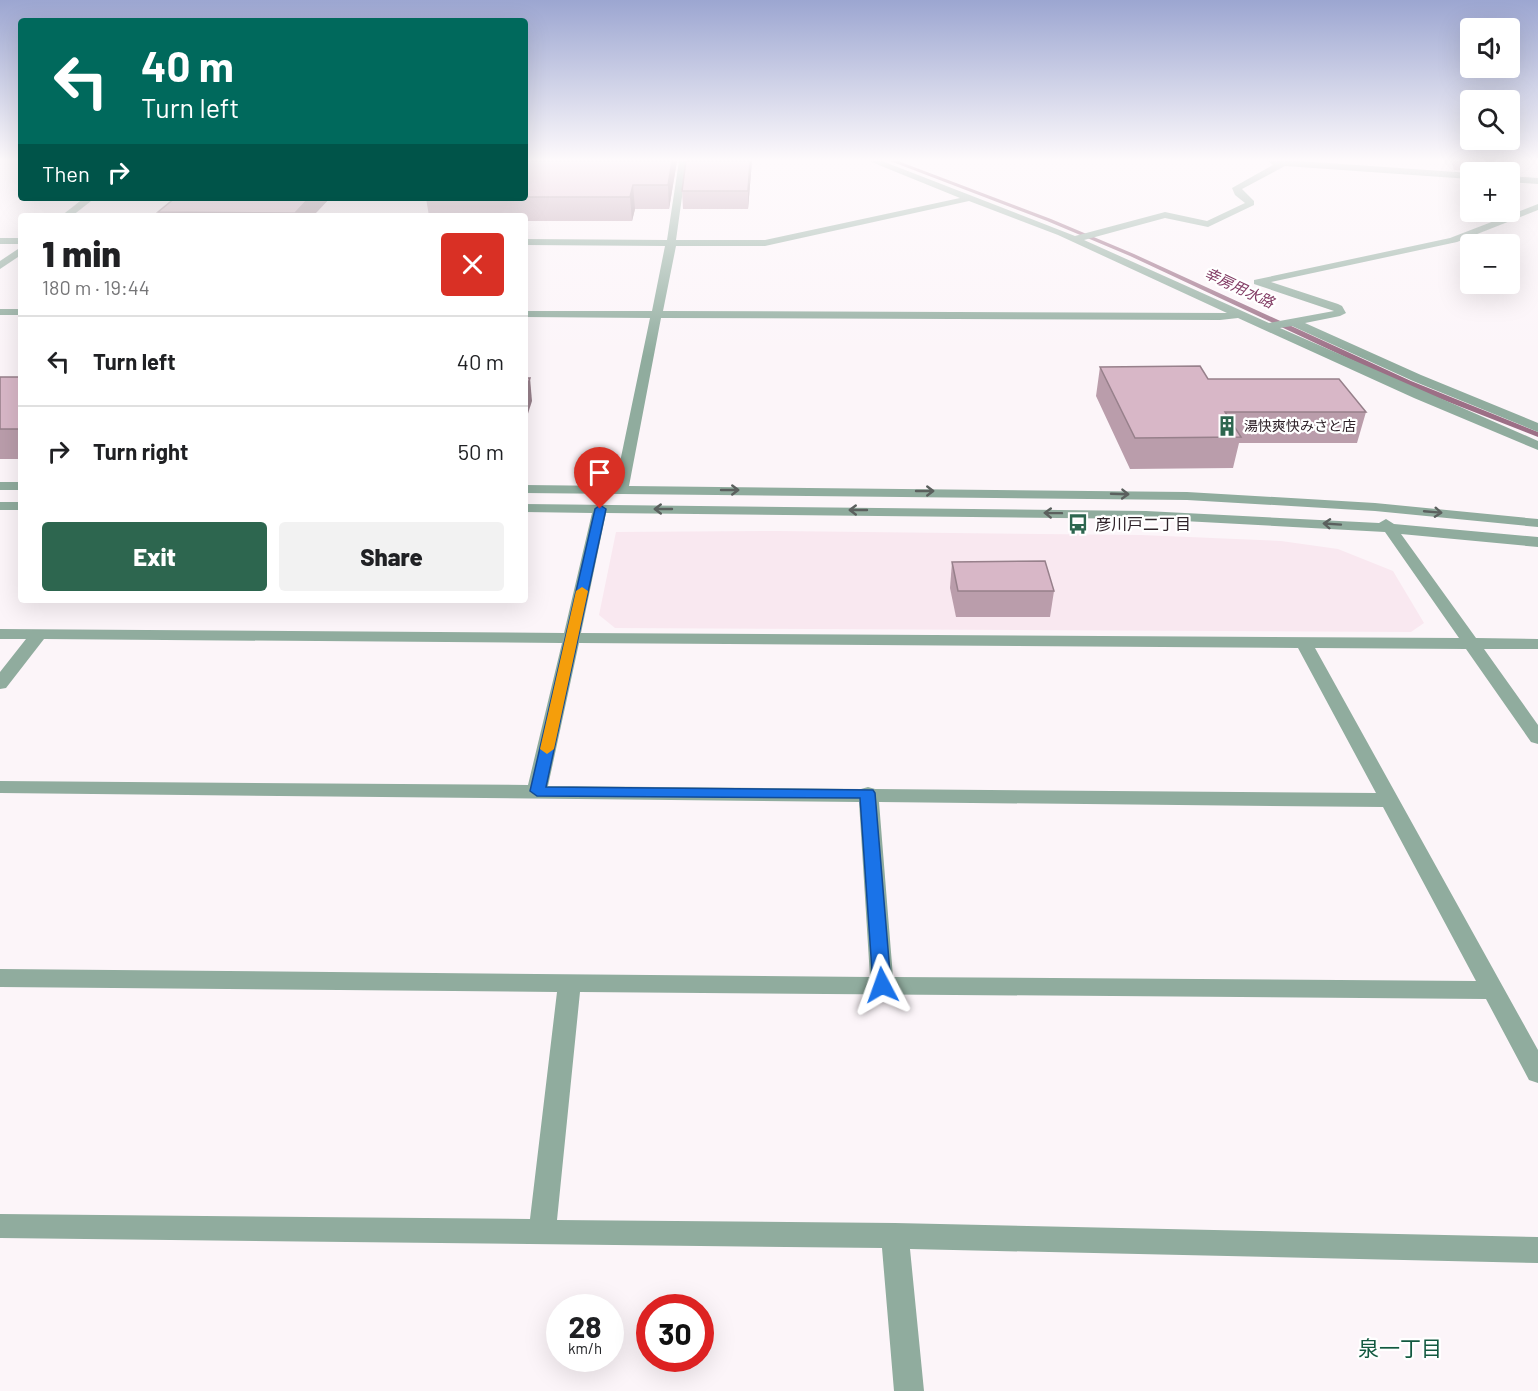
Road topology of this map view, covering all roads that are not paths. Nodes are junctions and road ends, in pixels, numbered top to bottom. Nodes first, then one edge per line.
1 (674, 226) edge
2 (844, 226) edge
3 (1044, 226) edge
4 (1124, 226) edge
5 (1489, 226) edge
6 (1075, 238) junction
7 (0, 241) edge
8 (18, 241) edge
9 (528, 243) edge
10 (671, 243) junction
11 (18, 252) edge
12 (0, 266) edge
13 (0, 312) edge
14 (18, 312) edge
15 (528, 314) edge
16 (1241, 314) junction
17 (656, 315) junction
18 (1293, 322) junction
19 (1266, 327) junction
20 (1536, 426) edge
21 (1538, 446) edge
22 (0, 486) edge
23 (18, 486) edge
24 (528, 489) edge
25 (621, 489) junction
26 (0, 506) edge
27 (18, 506) edge
28 (1375, 507) junction
29 (528, 508) edge
30 (600, 509) junction
31 (1538, 522) edge
32 (1390, 528) junction
33 (1538, 542) edge
34 (0, 634) edge
35 (39, 634) junction
36 (572, 638) junction
37 (1304, 643) junction
38 (1472, 644) junction
39 (1538, 644) edge
40 (0, 684) edge
41 (1538, 738) edge
42 (0, 787) edge
43 (537, 791) junction
44 (867, 793) junction
45 (1390, 800) junction
46 (0, 978) edge
47 (569, 985) junction
48 (882, 985) junction
49 (1494, 990) junction
50 (1538, 1073) edge
51 (0, 1226) edge
52 (542, 1233) junction
53 (895, 1236) junction
54 (1538, 1250) edge
55 (909, 1391) edge

1 - 10 street
2 - 10 street
3 - 6 street
4 - 6 street
5 - 18 street
6 - 16 street
7 - 8 street
9 - 10 street
10 - 17 street
11 - 12 street
13 - 14 street
15 - 17 street
16 - 17 street
16 - 19 street
17 - 25 street
18 - 19 street
18 - 20 street
19 - 21 street
22 - 23 street
24 - 25 street
25 -> 28 street
26 - 27 street
28 -> 31 street
28 - 32 street
29 - 30 street
32 -> 30 street
30 - 36 street
32 - 33 street
32 - 38 street
34 - 35 street
35 - 36 street
35 - 40 street
36 - 37 street
36 - 43 street
37 - 38 street
37 - 45 street
38 - 39 street
38 - 41 street
42 - 43 street
43 - 44 street
44 - 45 street
44 - 48 street
45 - 49 street
46 - 47 street
47 - 48 street
47 - 52 street
48 - 49 street
49 - 50 street
51 - 52 street
52 - 53 street
53 - 54 street
53 - 55 street

